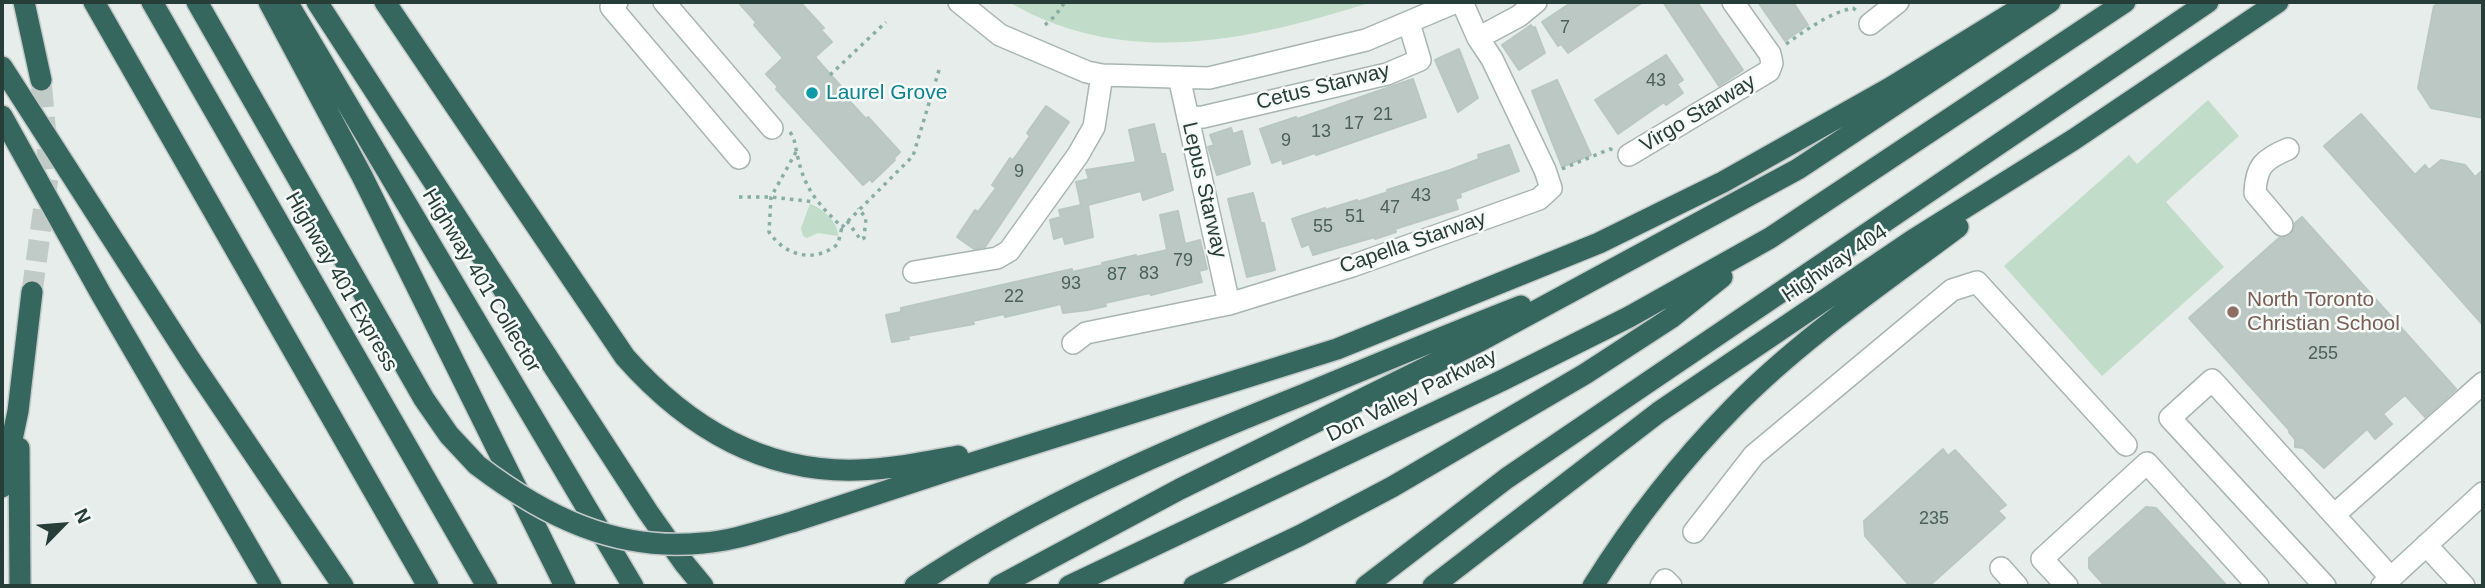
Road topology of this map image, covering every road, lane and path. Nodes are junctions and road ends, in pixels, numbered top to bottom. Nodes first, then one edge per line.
1 (24, 2) edge
2 (94, 2) edge
3 (152, 2) edge
4 (197, 2) edge
5 (269, 2) edge
6 (287, 2) edge
7 (317, 2) edge
8 (385, 2) edge
9 (617, 2) edge
10 (664, 2) edge
11 (959, 2) edge
12 (1065, 2) edge
13 (1456, 2) edge
14 (1462, 2) edge
15 (1536, 2) edge
16 (1733, 2) edge
17 (1898, 2) edge
18 (2030, 2) edge
19 (2050, 2) edge
20 (2125, 2) edge
21 (2208, 2) edge
22 (2278, 2) edge
23 (887, 22) dead end
24 (1409, 23) junction
25 (1870, 24) joint
26 (1045, 25) dead end
27 (1478, 38) junction
28 (1776, 51) dead end
29 (2, 67) edge
30 (939, 70) dead end
31 (831, 75) dead end
32 (1102, 75) junction
33 (1179, 77) junction
34 (41, 80) tunnel mouth
35 (2, 117) edge
36 (1188, 118) junction
37 (772, 128) joint
38 (2073, 140) junction
39 (2288, 149) dead end
40 (797, 151) junction
41 (1629, 155) joint
42 (739, 158) dead end
43 (1554, 173) dead end
44 (739, 197) dead end
45 (771, 197) junction
46 (815, 202) junction
47 (858, 208) junction
48 (847, 221) junction
49 (2282, 225) dead end
50 (842, 227) junction
51 (1770, 239) junction
52 (1618, 267) junction
53 (914, 272) dead end
54 (32, 292) tunnel mouth
55 (1229, 304) junction
56 (1073, 343) dead end
57 (2483, 383) edge
58 (18, 411) junction
59 (1067, 433) junction
60 (2126, 445) dead end
61 (2, 487) edge
62 (2483, 493) edge
63 (2334, 515) junction
64 (1694, 532) dead end
65 (2426, 545) junction
66 (2001, 568) dead end
67 (2386, 582) edge
68 (20, 586) edge
69 (271, 586) edge
70 (343, 586) edge
71 (428, 586) edge
72 (487, 586) edge
73 (565, 586) edge
74 (633, 586) edge
75 (704, 586) edge
76 (915, 586) edge
77 (999, 586) edge
78 (1069, 586) edge
79 (1195, 586) edge
80 (1366, 586) edge
81 (1433, 586) edge
82 (1593, 586) edge
83 (1661, 586) edge
84 (1671, 586) edge
85 (2017, 586) edge
86 (2067, 586) edge
87 (2258, 586) edge
88 (2325, 586) edge
89 (2464, 586) edge

1 - 34 highway
2 - 71 highway
3 - 72 highway, Highway 401 Express
4 - 59 highway, bridge
5 - 73 highway
6 - 74 highway, Highway 401 Collector
7 - 75 highway
8 - 59 highway
9 - 42 street
10 - 37 street
11 - 32 street
12 - 26 path
13 - 24 street
14 - 27 street, Capella Starway
15 - 27 street
16 - 41 street, Virgo Starway
17 - 25 street
18 - 59 highway
19 - 52 highway
20 - 51 highway
21 - 80 highway, Highway 404
22 - 38 highway, Highway 404
23 - 31 path
24 - 33 street
24 - 36 street, Cetus Starway
25 - 28 path
27 - 55 street, Capella Starway
29 - 70 highway
30 - 47 path
32 - 33 street
32 - 53 street
33 - 36 street, Lepus Starway
35 - 69 highway
36 - 55 street, Lepus Starway
37 - 40 path
38 - 81 highway, Highway 404
38 - 82 highway
39 - 49 street
40 - 45 path
40 - 46 path
41 - 43 path
44 - 45 path
45 - 46 path
45 - 50 path
46 - 50 path
47 - 48 path
47 - 48 path
48 - 50 path
51 - 78 highway, Don Valley Parkway
51 - 79 highway
52 - 76 highway
52 - 77 highway
54 - 58 highway
55 - 56 street, Capella Starway
57 - 63 street
58 - 61 highway
58 - 68 highway
60 - 64 street
62 - 65 street
63 - 67 street
63 - 88 street
65 - 67 street
65 - 89 street
66 - 85 street
83 - 84 street
86 - 87 street

